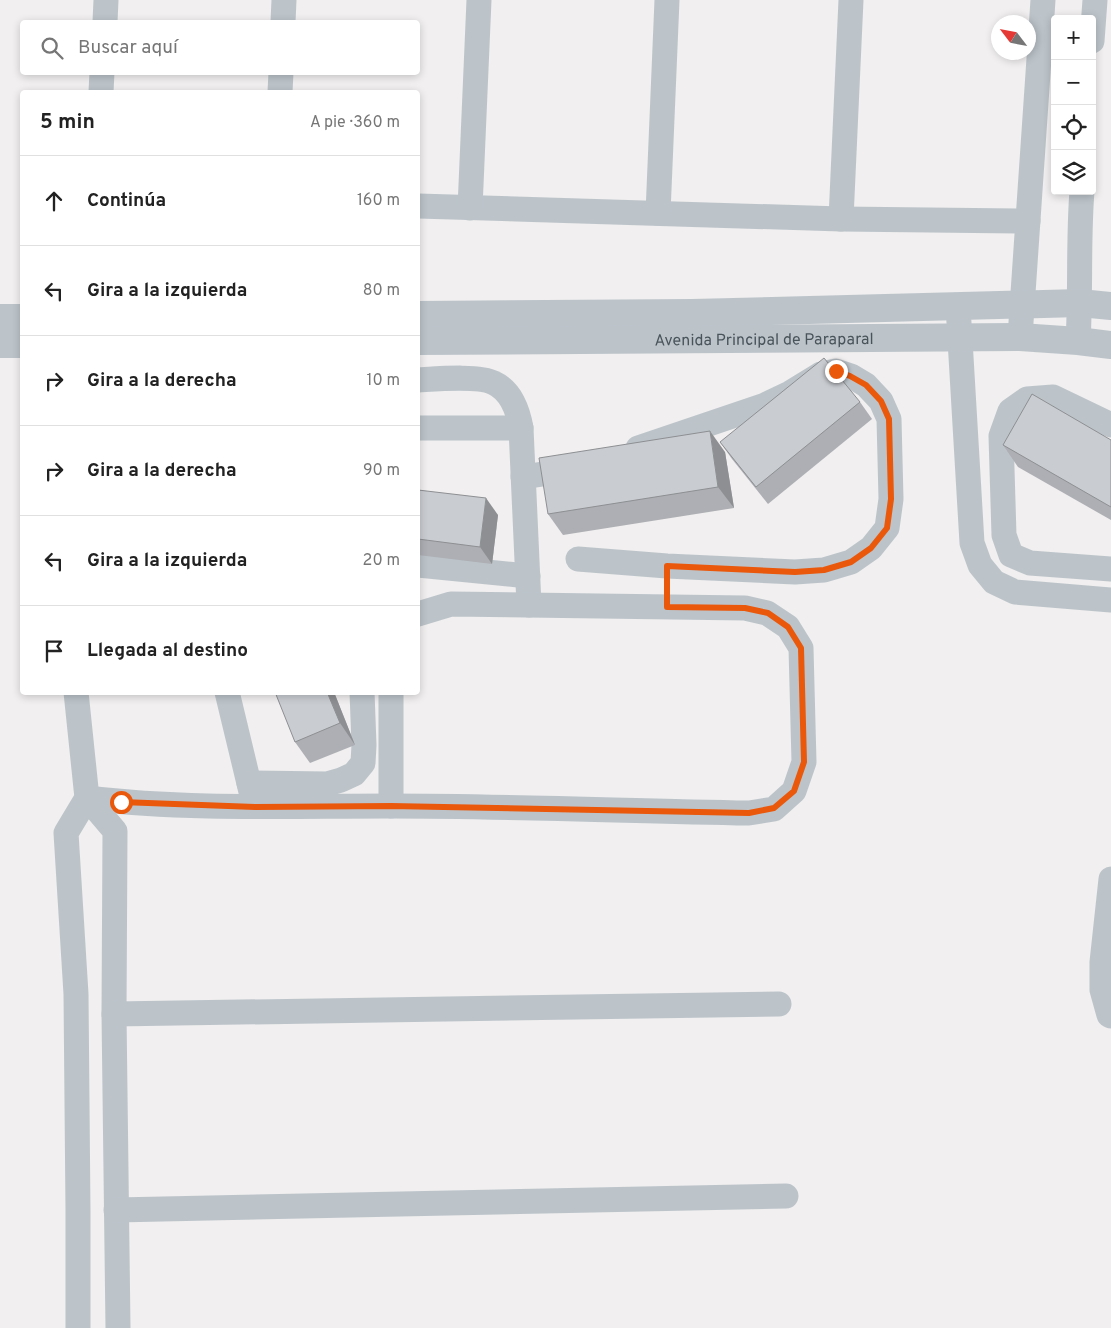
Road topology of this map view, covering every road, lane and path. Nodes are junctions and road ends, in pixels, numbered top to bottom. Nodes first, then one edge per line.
1 (106, 0) edge
2 (284, 0) edge
3 (479, 0) edge
4 (667, 0) edge
5 (851, 0) edge
6 (1044, 0) edge
7 (1095, 0) edge
8 (1094, 15) edge
9 (104, 20) edge
10 (283, 20) edge
11 (102, 75) edge
12 (281, 75) edge
13 (101, 90) edge
14 (280, 90) edge
15 (1082, 195) edge
16 (420, 206) edge
17 (470, 208) junction
18 (658, 213) junction
19 (841, 218) junction
20 (1028, 221) junction
21 (1080, 303) junction
22 (1022, 305) junction
23 (958, 306) junction
24 (1111, 306) edge
25 (420, 315) edge
26 (0, 318) edge
27 (20, 318) edge
28 (1020, 337) junction
29 (960, 338) junction
30 (420, 341) edge
31 (1078, 341) junction
32 (0, 344) edge
33 (20, 344) edge
34 (1111, 345) edge
35 (420, 380) edge
36 (1111, 425) edge
37 (420, 428) edge
38 (521, 428) junction
39 (620, 454) edge
40 (593, 462) edge
41 (523, 477) junction
42 (578, 559) dead end
43 (420, 565) edge
44 (667, 566) junction
45 (1111, 569) edge
46 (528, 576) junction
47 (1111, 600) edge
48 (529, 605) junction
49 (667, 607) junction
50 (420, 613) edge
51 (76, 695) edge
52 (227, 695) edge
53 (362, 695) edge
54 (391, 695) edge
55 (249, 783) junction
56 (86, 798) junction
57 (391, 806) junction
58 (255, 807) junction
59 (1111, 879) edge
60 (779, 1004) dead end
61 (114, 1014) junction
62 (1111, 1016) edge
63 (786, 1196) dead end
64 (116, 1210) junction
65 (78, 1328) edge
66 (118, 1328) edge

1 - 9 street
2 - 10 street
3 - 17 street
4 - 18 street
5 - 19 street
6 - 20 street
7 - 8 street
11 - 13 street
12 - 14 street
15 - 21 street
16 - 17 street
17 - 18 street
18 - 19 street
19 - 20 street
20 - 22 street
21 - 22 street, Avenida Principal de Paraparal
21 - 24 street, Avenida Principal de Paraparal
21 - 31 street
22 - 23 street, Avenida Principal de Paraparal
22 - 28 street
23 - 25 street, Avenida Principal de Paraparal
23 - 29 street
26 - 27 street
28 - 29 street, Avenida Principal de Paraparal
28 - 31 street, Avenida Principal de Paraparal
29 - 30 street, Avenida Principal de Paraparal
29 - 47 street
31 - 34 street, Avenida Principal de Paraparal
32 - 33 street
35 - 38 street
36 - 45 street
37 - 38 street
38 - 41 street
39 - 44 street
40 - 41 street
41 - 46 street
42 - 44 street
43 - 46 street
44 - 49 street
46 - 48 street
48 - 49 street
48 - 50 street
49 - 57 street
51 - 56 street
52 - 55 street
53 - 55 street
54 - 57 street
55 - 58 street
56 - 58 street
56 - 61 street
56 - 65 street
57 - 58 street
59 - 62 street
60 - 61 street
61 - 64 street
63 - 64 street
64 - 66 street

